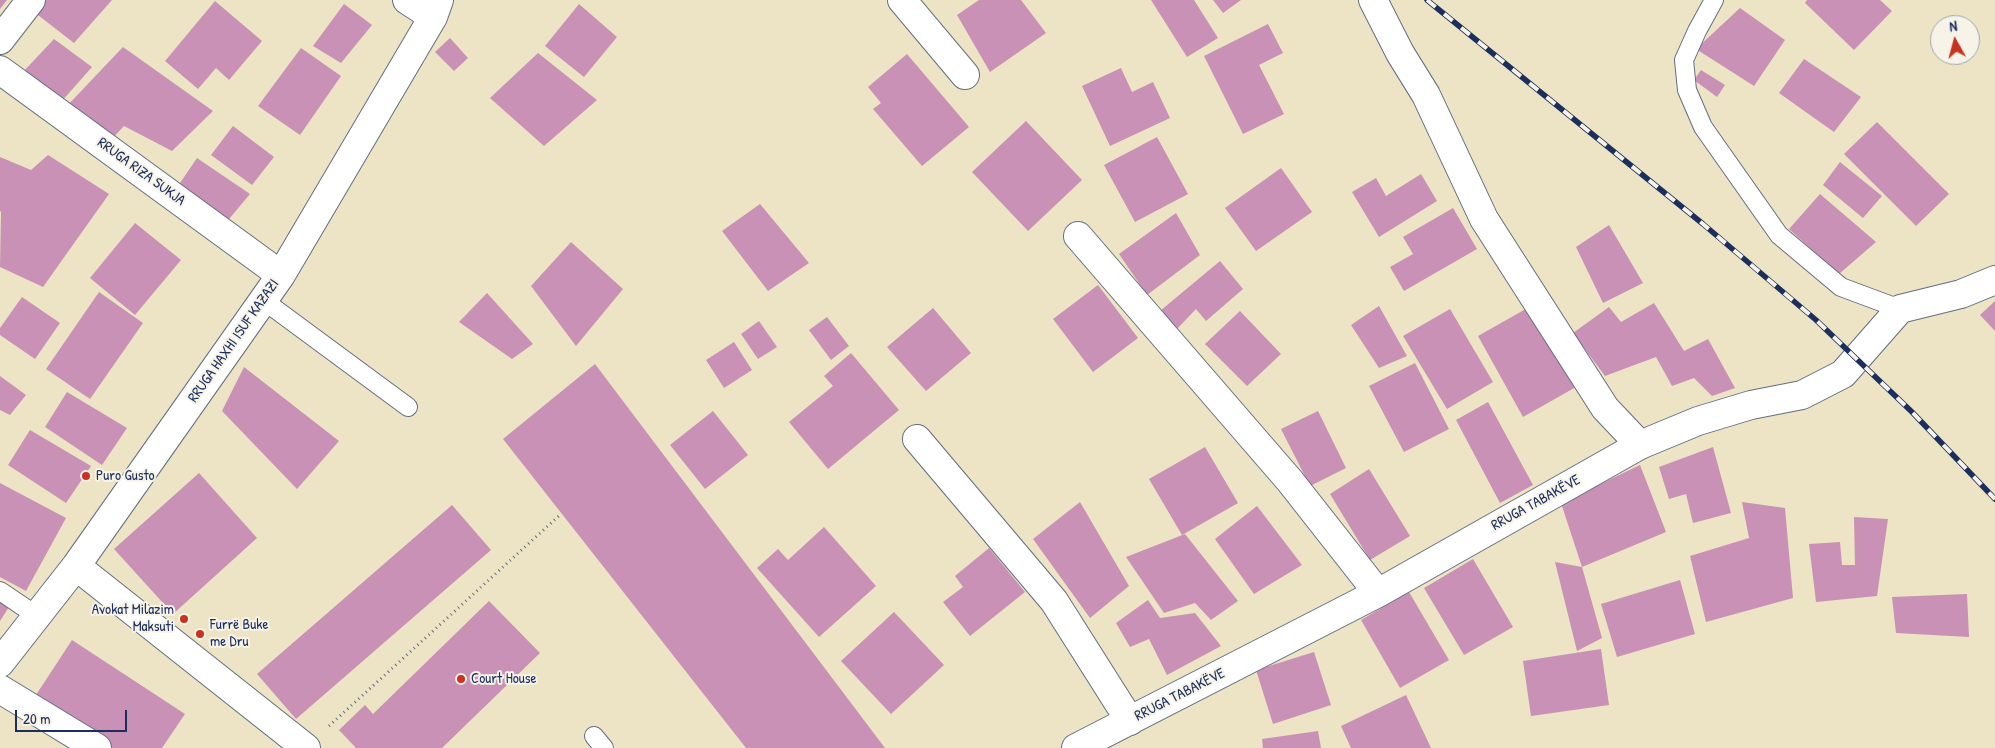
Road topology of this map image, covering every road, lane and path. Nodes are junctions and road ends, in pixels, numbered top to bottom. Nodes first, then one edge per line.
1 (31, 0) edge
2 (407, 0) edge
3 (902, 0) edge
4 (1373, 0) edge
5 (1714, 0) edge
6 (436, 9) edge
7 (0, 40) edge
8 (0, 70) edge
9 (966, 75) dead end
10 (1078, 236) dead end
11 (281, 275) junction
12 (1995, 280) edge
13 (263, 300) junction
14 (1900, 309) junction
15 (408, 407) dead end
16 (917, 439) dead end
17 (1640, 445) junction
18 (561, 514) dead end
19 (76, 566) junction
20 (0, 591) edge
21 (1378, 593) junction
22 (37, 616) junction
23 (0, 663) edge
24 (0, 689) edge
25 (1130, 720) junction
26 (97, 748) edge
27 (306, 748) edge
28 (1076, 748) edge

1 - 7 street
2 - 6 street
3 - 9 street
4 - 17 street
5 - 14 lane
6 - 11 street, RRUGA HAXHI ISUF KAZAZI
8 - 11 street, RRUGA RIZA SUKJA
10 - 21 street
11 - 13 street, RRUGA HAXHI ISUF KAZAZI
12 - 14 street
13 - 15 lane
13 - 19 street, RRUGA HAXHI ISUF KAZAZI
14 - 17 street, RRUGA TABAKËVE
16 - 25 street
17 - 21 street, RRUGA TABAKËVE
18 - 27 path
19 - 22 street, RRUGA HAXHI ISUF KAZAZI
19 - 27 street
20 - 22 lane
21 - 25 street, RRUGA TABAKËVE
22 - 23 street, RRUGA HAXHI ISUF KAZAZI
24 - 26 street
25 - 28 street, RRUGA TABAKËVE

